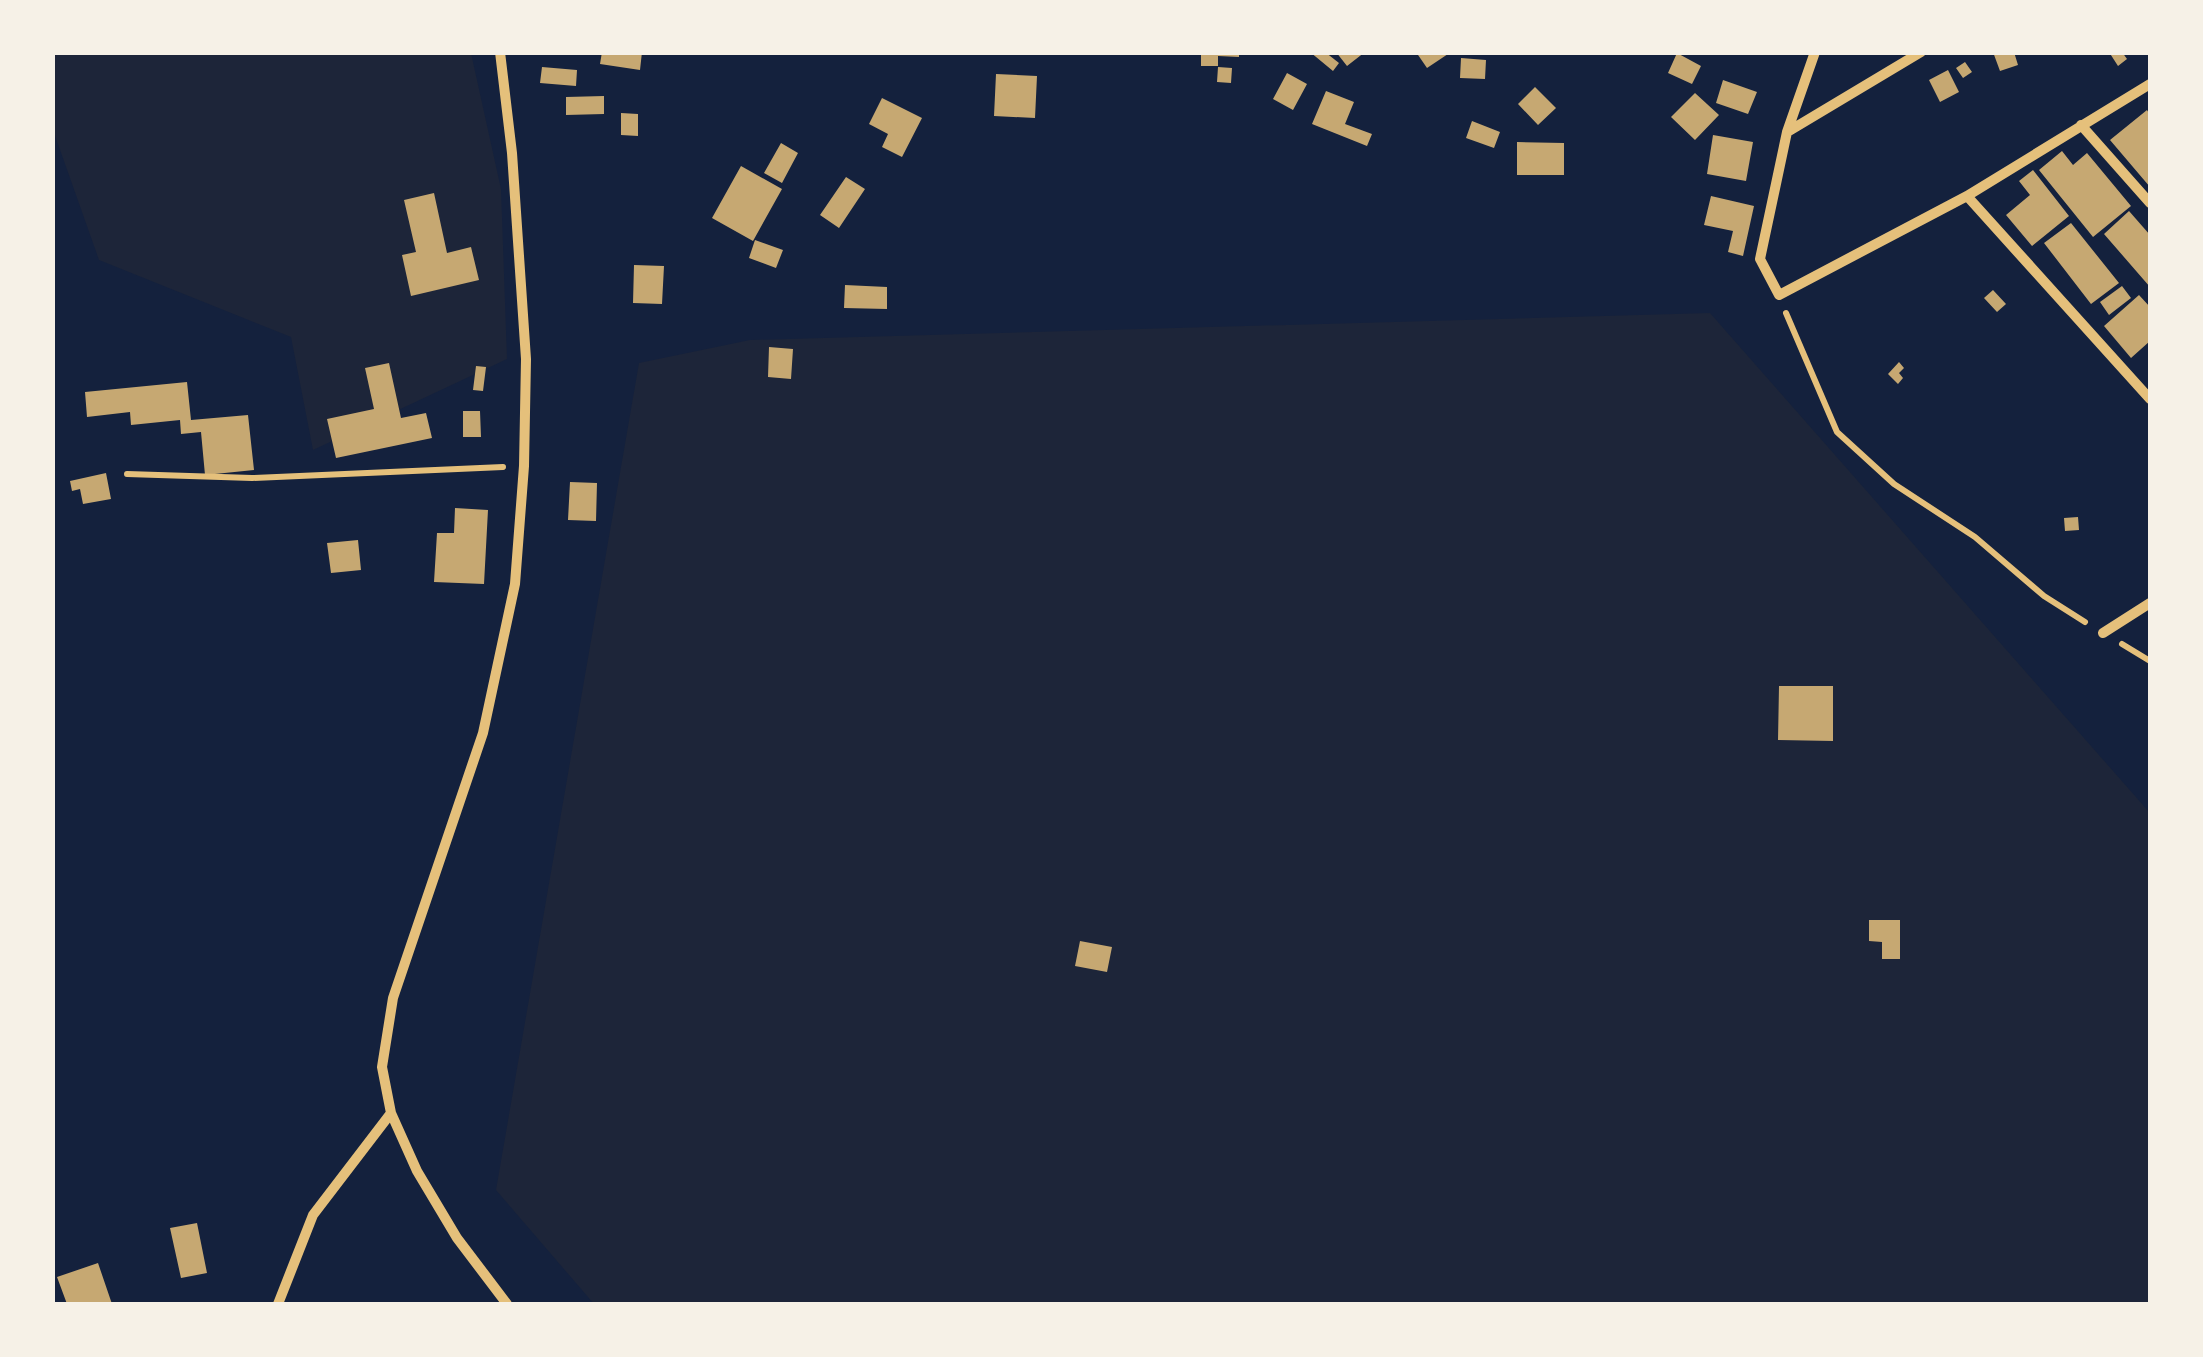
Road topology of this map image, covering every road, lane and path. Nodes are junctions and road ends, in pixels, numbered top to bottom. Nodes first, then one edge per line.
1 (500, 52) edge
2 (1815, 52) edge
3 (1921, 52) edge
4 (2150, 84) edge
5 (2081, 125) junction
6 (1788, 132) junction
7 (1966, 196) junction
8 (2150, 203) edge
9 (1779, 295) junction
10 (2150, 400) edge
11 (524, 466) junction
12 (127, 474) dead end
13 (2150, 602) edge
14 (2103, 633) junction
15 (2150, 661) edge
16 (391, 1112) junction
17 (278, 1304) edge
18 (507, 1304) edge

1 - 11 street
2 - 6 street
3 - 6 street
4 - 5 street
5 - 7 street
5 - 8 street
6 - 9 street
7 - 9 street
7 - 10 street
9 - 14 path
11 - 12 path
11 - 16 street
13 - 14 street
14 - 15 path
16 - 17 street
16 - 18 street

